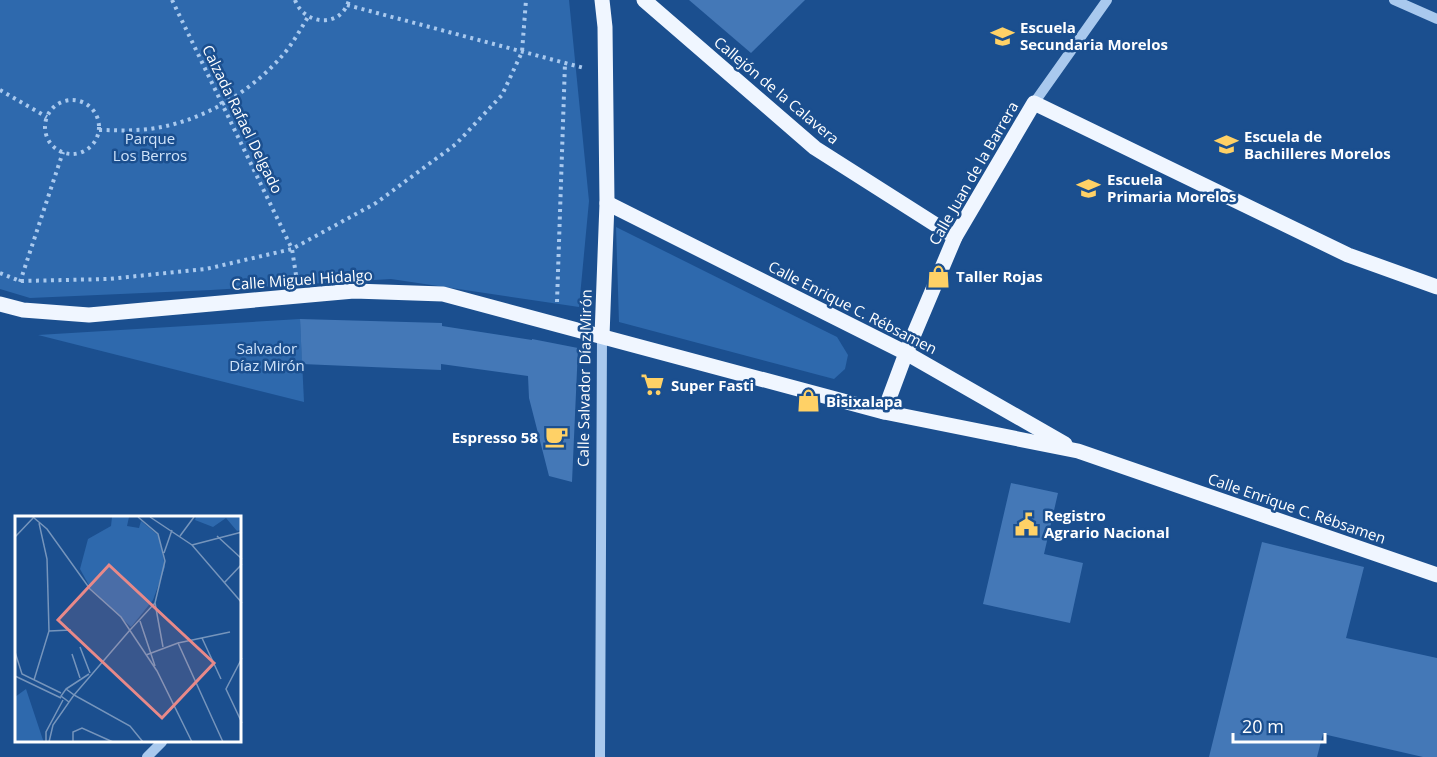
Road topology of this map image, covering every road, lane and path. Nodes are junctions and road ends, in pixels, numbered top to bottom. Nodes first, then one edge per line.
1 (172, 0) edge
2 (295, 0) edge
3 (526, 0) edge
4 (602, 0) edge
5 (644, 0) edge
6 (1107, 0) edge
7 (1394, 0) edge
8 (348, 2) edge
9 (308, 17) junction
10 (1437, 19) edge
11 (522, 52) junction
12 (565, 63) junction
13 (605, 74) junction
14 (0, 90) edge
15 (1034, 103) junction
16 (222, 104) junction
17 (47, 117) junction
18 (99, 130) junction
19 (63, 152) junction
20 (606, 203) junction
21 (954, 237) junction
22 (292, 249) junction
23 (0, 273) edge
24 (20, 281) junction
25 (1437, 287) edge
26 (0, 304) edge
27 (556, 324) junction
28 (602, 336) junction
29 (906, 353) junction
30 (884, 412) junction
31 (1078, 451) junction
32 (1437, 575) edge
33 (162, 742) dead end
34 (147, 757) edge
35 (600, 757) edge

1 - 16 path, Calzada Rafael Delgado
2 - 9 path
3 - 11 path
4 - 13 main road, Calle Salvador Díaz Mirón
5 - 21 main road, Callejón de la Calavera
6 - 15 street, Calle Juan de la Barrera
7 - 10 street
8 - 9 path
8 - 11 path
9 - 16 path
11 - 12 path
11 - 22 path
12 - 13 path
12 - 27 path
13 - 20 main road, Calle Salvador Díaz Mirón
14 - 17 path
15 - 21 main road, Calle Juan de la Barrera
15 - 25 main road
16 - 18 path
16 - 22 path, Calzada Rafael Delgado
17 - 18 path
17 - 19 path
18 - 19 path
19 - 24 path
20 - 28 main road, Calle Salvador Díaz Mirón
20 - 29 main road, Calle Enrique C. Rébsamen
21 - 29 main road, Calle Juan de la Barrera
22 - 24 path
23 - 24 path
26 - 27 main road, Calle Miguel Hidalgo
27 - 28 main road, Calle Miguel Hidalgo
28 - 30 main road, Calle Enrique C. Rébsamen
28 - 35 street, Calle Salvador Díaz Mirón
29 - 30 main road, Calle Juan de la Barrera
29 - 31 main road, Calle Enrique C. Rébsamen
30 - 31 main road, Calle Enrique C. Rébsamen
31 - 32 main road, Calle Enrique C. Rébsamen
33 - 34 street

